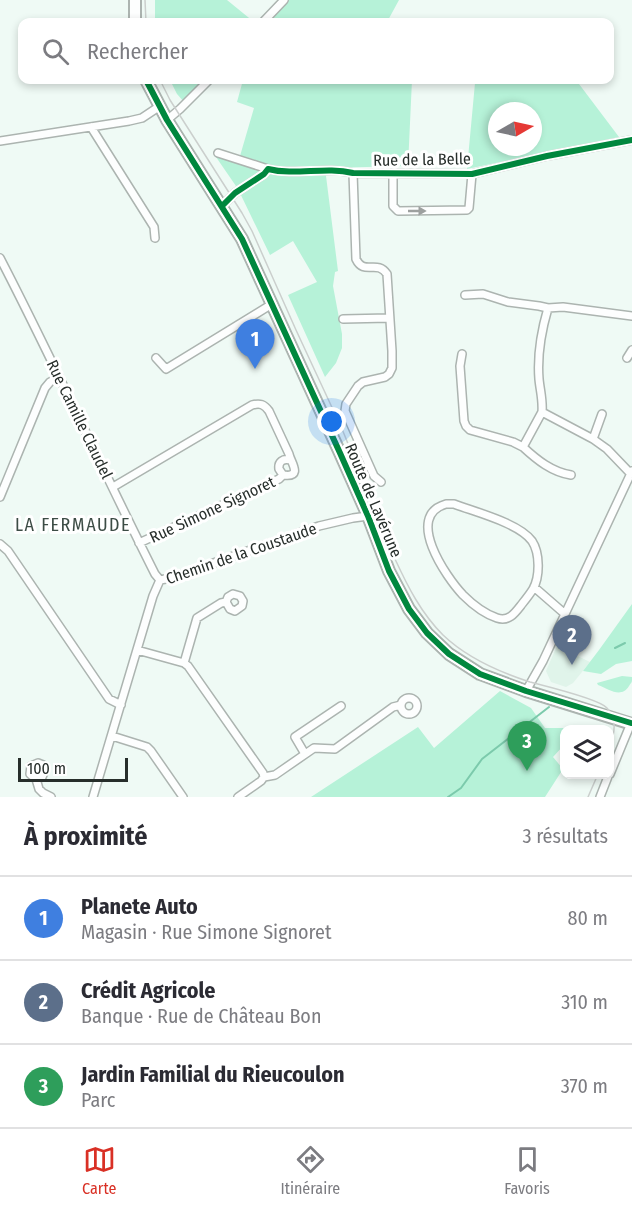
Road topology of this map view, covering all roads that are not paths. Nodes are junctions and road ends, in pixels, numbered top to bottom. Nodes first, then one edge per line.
1 (135, 0) edge
2 (284, 0) edge
3 (135, 18) edge
4 (267, 18) edge
5 (148, 84) edge
6 (205, 84) edge
7 (160, 106) junction
8 (167, 120) junction
9 (91, 127) junction
10 (632, 140) edge
11 (0, 141) edge
12 (218, 153) dead end
13 (268, 169) junction
14 (353, 173) junction
15 (393, 174) junction
16 (471, 174) junction
17 (222, 206) junction
18 (155, 238) dead end
19 (0, 258) edge
20 (465, 295) dead end
21 (272, 304) junction
22 (548, 308) junction
23 (632, 316) edge
24 (389, 318) junction
25 (343, 319) dead end
26 (632, 350) edge
27 (462, 354) dead end
28 (156, 358) dead end
29 (627, 358) dead end
30 (59, 377) junction
31 (542, 412) junction
32 (602, 414) dead end
33 (593, 439) junction
34 (523, 447) junction
35 (290, 460) junction
36 (631, 472) edge
37 (283, 475) junction
38 (571, 475) dead end
39 (381, 482) dead end
40 (629, 484) edge
41 (113, 487) junction
42 (0, 497) edge
43 (368, 516) junction
44 (140, 543) junction
45 (0, 544) edge
46 (160, 580) junction
47 (534, 588) junction
48 (226, 602) dead end
49 (565, 614) junction
50 (137, 650) junction
51 (184, 663) junction
52 (526, 691) junction
53 (121, 705) junction
54 (401, 705) dead end
55 (341, 706) dead end
56 (632, 723) edge
57 (112, 736) junction
58 (305, 754) junction
59 (614, 763) edge
60 (264, 777) junction
61 (36, 779) dead end
62 (607, 779) edge
63 (40, 795) edge
64 (51, 797) edge
65 (93, 797) edge
66 (183, 797) edge
67 (238, 797) edge
68 (600, 797) edge

1 - 3 main road
2 - 4 street
5 - 7 main road, Route de Lavérune
6 - 8 street
7 - 8 main road, Route de Lavérune
7 - 9 street
8 - 17 main road, Route de Lavérune
9 - 11 street
9 - 18 street
10 - 16 street, Rue de la Belle
12 - 13 street, Rue de la Belle
13 - 14 street, Rue de la Belle
13 - 17 street
14 - 15 street, Rue de la Belle
14 - 24 street
15 - 16 street, Rue de la Belle
15 -> 16 street
17 - 21 main road, Route de Lavérune
19 - 30 street, Rue Camille Claudel
20 - 22 street
21 - 28 street
21 - 43 main road, Route de Lavérune
22 - 23 street
22 - 31 street
24 - 25 street
24 - 39 street
26 - 29 street
27 - 34 street
30 - 41 street, Rue Camille Claudel
30 - 42 street
31 - 33 street
31 - 34 street
32 - 33 street
33 - 36 street
34 - 38 street
35 - 37 street, Rue Simone Signoret
35 - 37 street, Rue Simone Signoret
35 - 41 street, Rue Simone Signoret
36 - 40 street
37 - 44 street, Rue Simone Signoret
40 - 49 street
41 - 44 street, Rue Camille Claudel
43 - 46 street, Chemin de la Coustaude
43 - 52 main road, Route de Lavérune
44 - 46 street, Rue Camille Claudel
45 - 53 street
46 - 50 street, Chemin de la Coustaude
47 - 47 street
47 - 49 street
48 - 51 street
49 - 52 street
50 - 51 street
50 - 53 street, Chemin de la Coustaude
51 - 60 street
52 - 56 main road, Route de Lavérune
53 - 57 street, Chemin de la Coustaude
54 - 58 street
55 - 58 street
56 - 59 street
57 - 65 street, Chemin de la Coustaude
57 - 66 street
58 - 60 street
60 - 67 street
61 - 63 street
62 - 68 street
63 - 64 street

